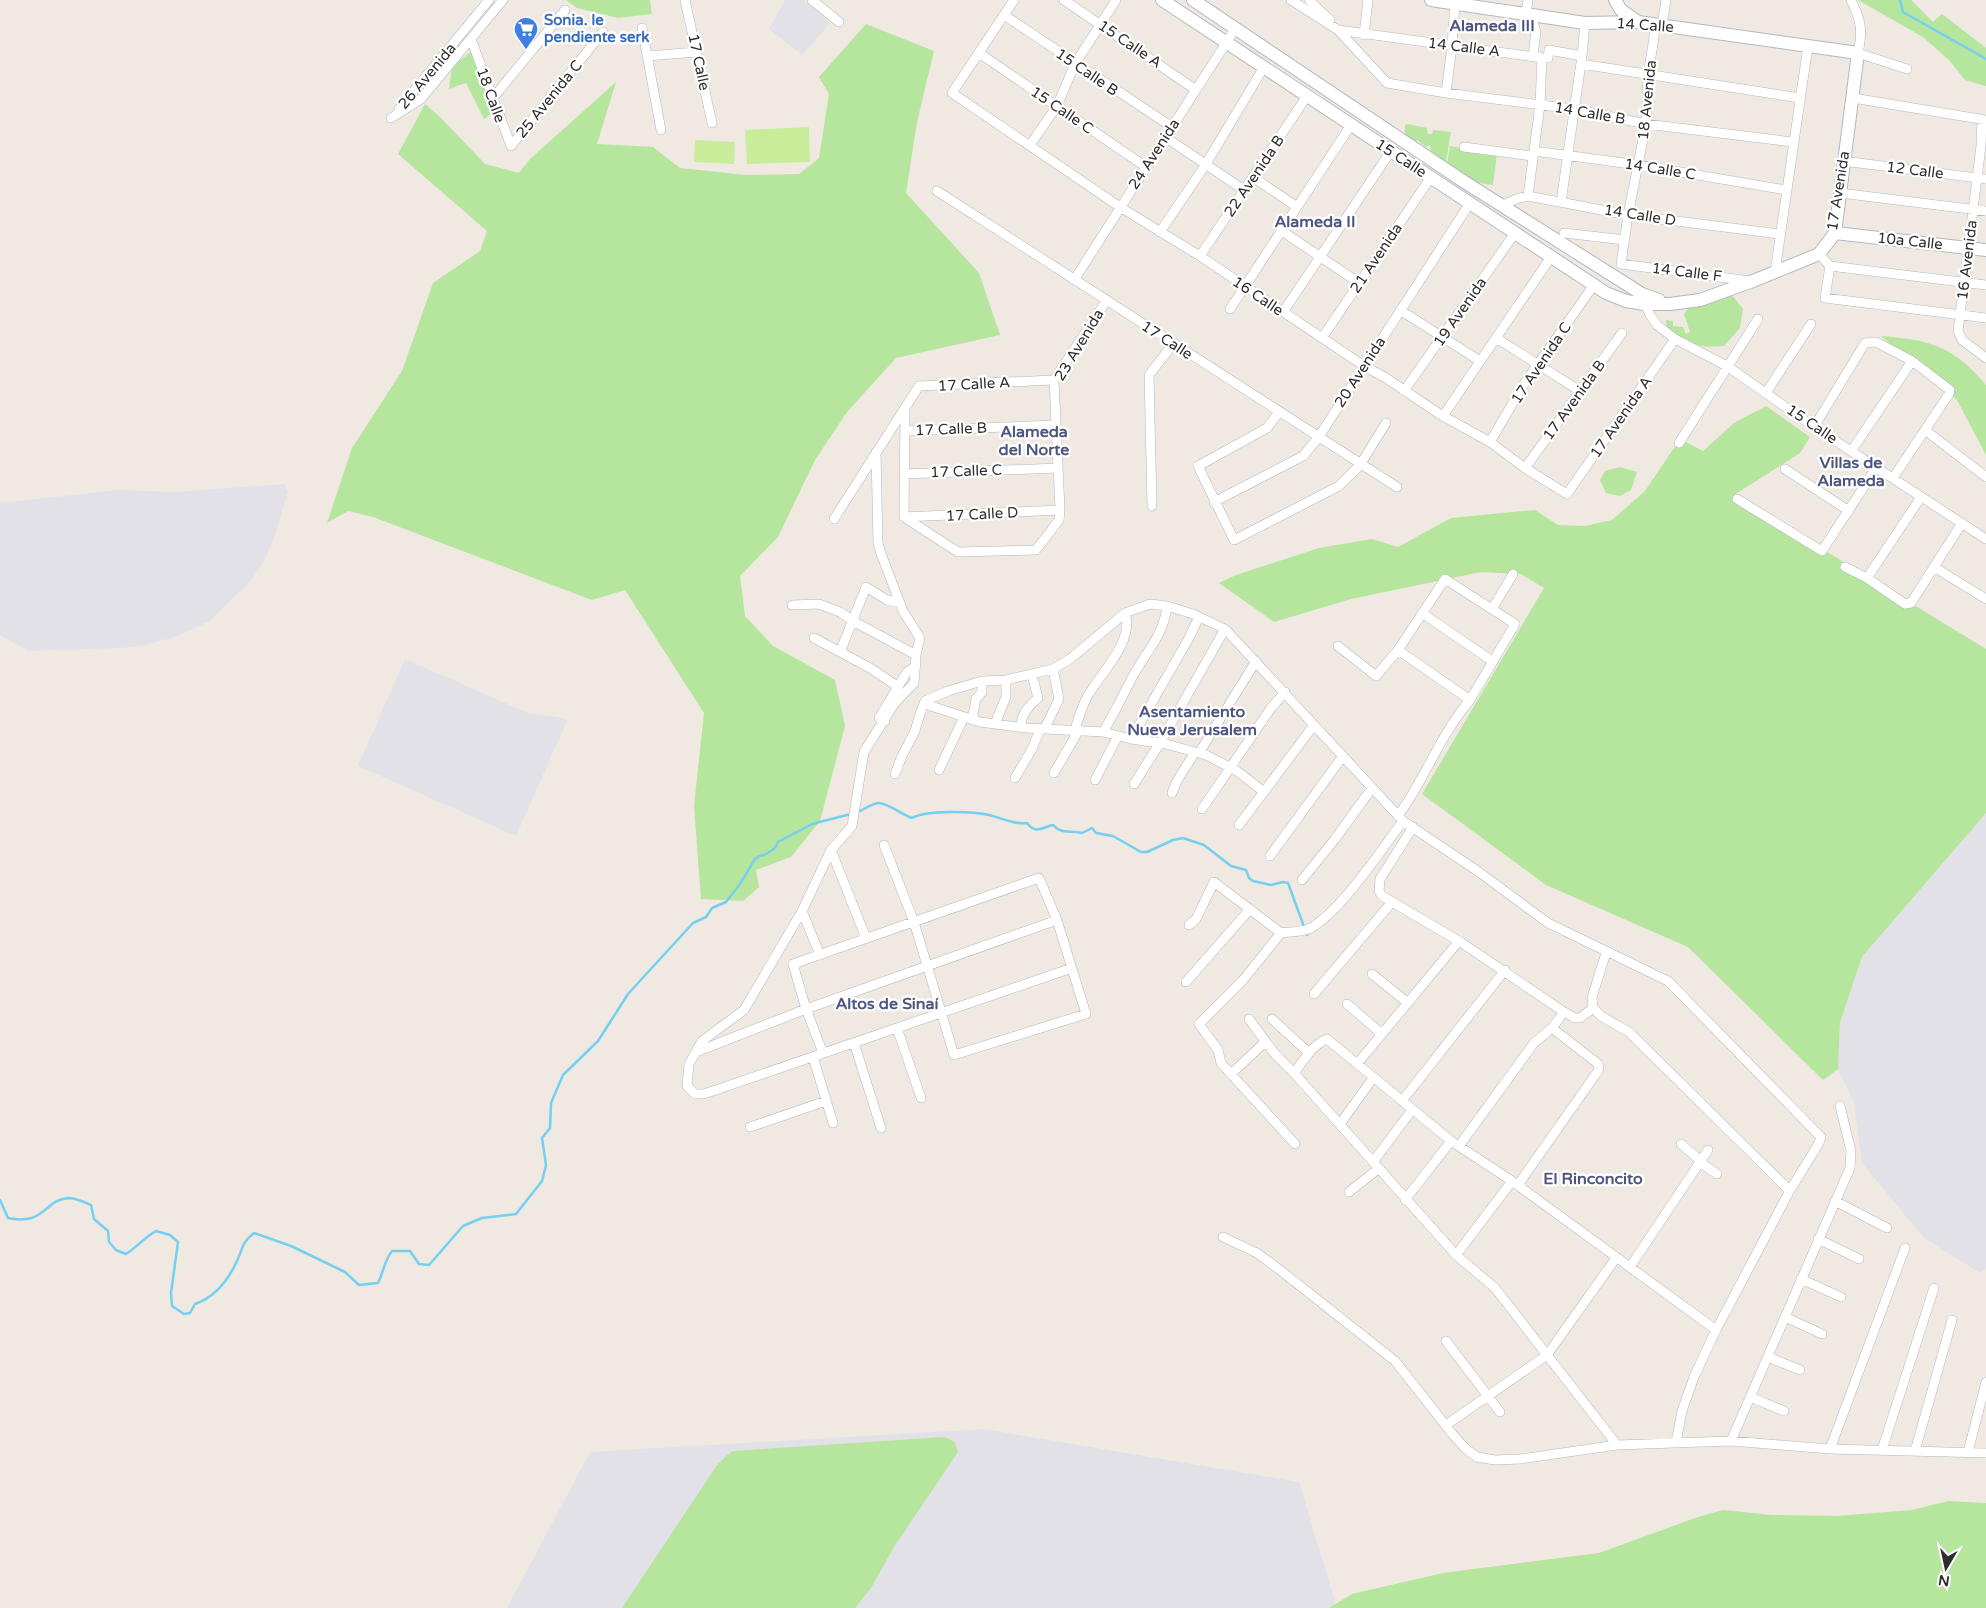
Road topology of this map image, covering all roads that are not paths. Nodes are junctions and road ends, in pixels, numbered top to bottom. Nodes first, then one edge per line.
1 (489, 0) edge
2 (503, 0) edge
3 (685, 0) edge
4 (812, 0) edge
5 (1014, 0) edge
6 (1064, 0) edge
7 (1116, 0) edge
8 (1162, 0) edge
9 (1193, 0) edge
10 (1291, 0) edge
11 (1309, 0) edge
12 (1368, 0) edge
13 (1431, 0) edge
14 (1528, 0) edge
15 (1615, 0) edge
16 (1666, 0) edge
17 (1851, 0) edge
18 (1454, 3) junction
19 (1474, 3) edge
20 (565, 10) dead end
21 (1004, 15) junction
22 (1529, 15) junction
23 (839, 22) dead end
24 (1638, 22) junction
25 (1585, 23) junction
26 (1100, 25) junction
27 (1659, 25) junction
28 (642, 28) dead end
29 (1235, 29) junction
30 (1338, 30) junction
31 (603, 32) dead end
32 (1364, 34) junction
33 (471, 38) junction
34 (1226, 43) junction
35 (1452, 46) junction
36 (1808, 46) junction
37 (697, 52) junction
38 (979, 53) junction
39 (1858, 53) junction
40 (647, 56) junction
41 (1538, 57) junction
42 (1582, 60) junction
43 (1075, 64) junction
44 (1264, 67) junction
45 (1907, 69) dead end
46 (1648, 76) junction
47 (1387, 84) joint
48 (1196, 90) junction
49 (1446, 93) junction
50 (1307, 96) junction
51 (492, 98) junction
52 (1800, 98) junction
53 (1853, 98) junction
54 (1540, 105) junction
55 (1056, 106) junction
56 (1573, 109) junction
57 (1984, 119) edge
58 (712, 123) dead end
59 (1646, 124) junction
60 (1351, 125) junction
61 (1172, 127) junction
62 (661, 130) dead end
63 (1165, 137) junction
64 (1793, 142) junction
65 (514, 143) joint
66 (1030, 145) junction
67 (1984, 146) edge
68 (1464, 147) dead end
69 (1390, 151) junction
70 (1533, 154) junction
71 (1567, 156) junction
72 (1843, 161) junction
73 (1206, 164) junction
74 (1639, 166) junction
75 (1146, 168) junction
76 (1253, 177) junction
77 (1431, 177) junction
78 (1981, 178) edge
79 (1244, 190) junction
80 (1786, 190) junction
81 (938, 191) dead end
82 (1840, 192) junction
83 (1528, 196) junction
84 (1561, 202) junction
85 (1470, 203) junction
86 (1503, 205) junction
87 (1120, 207) junction
88 (1297, 207) junction
89 (1973, 210) junction
90 (1986, 211) edge
91 (1628, 215) junction
92 (1282, 231) junction
93 (1160, 232) junction
94 (1515, 233) junction
95 (1564, 233) dead end
96 (1835, 233) junction
97 (1780, 234) junction
98 (1625, 240) junction
99 (1969, 248) junction
100 (1986, 250) edge
101 (1819, 254) junction
102 (1200, 256) junction
103 (1320, 257) junction
104 (1551, 257) junction
105 (1621, 264) joint
106 (1830, 266) junction
107 (1775, 272) junction
108 (1074, 280) junction
109 (1753, 281) junction
110 (1359, 283) junction
111 (1965, 283) junction
112 (1594, 285) junction
113 (1986, 285) edge
114 (1245, 287) junction
115 (1643, 299) junction
116 (1107, 300) junction
117 (1230, 309) dead end
118 (1400, 310) junction
119 (1284, 312) junction
120 (1960, 315) junction
121 (1986, 318) edge
122 (1758, 319) dead end
123 (1811, 324) dead end
124 (1622, 333) dead end
125 (1442, 337) junction
126 (1322, 338) junction
127 (1496, 338) junction
128 (1675, 339) junction
129 (1173, 344) junction
130 (1976, 350) junction
131 (1986, 351) edge
132 (1986, 358) edge
133 (1480, 361) junction
134 (1912, 361) junction
135 (1538, 364) junction
136 (1364, 366) junction
137 (1727, 366) junction
138 (1054, 380) junction
139 (1404, 391) junction
140 (1580, 391) junction
141 (1766, 392) junction
142 (905, 407) junction
143 (1279, 412) junction
144 (1443, 416) junction
145 (1386, 424) dead end
146 (1056, 425) junction
147 (1814, 427) junction
148 (1925, 430) junction
149 (905, 431) junction
150 (1318, 438) junction
151 (1490, 442) junction
152 (1679, 443) dead end
153 (1852, 450) junction
154 (876, 452) junction
155 (1360, 465) junction
156 (1058, 468) junction
157 (1525, 468) junction
158 (1876, 468) junction
159 (1784, 469) dead end
160 (904, 474) junction
161 (1986, 477) edge
162 (1893, 478) junction
163 (1397, 487) dead end
164 (1566, 494) joint
165 (1920, 497) junction
166 (1737, 499) dead end
167 (1214, 502) junction
168 (1152, 506) dead end
169 (1060, 510) junction
170 (1849, 511) junction
171 (904, 518) junction
172 (834, 519) dead end
173 (1962, 523) junction
174 (1986, 539) edge
175 (1845, 567) dead end
176 (1934, 567) junction
177 (1513, 574) dead end
178 (1867, 578) junction
179 (1986, 599) edge
180 (900, 603) junction
181 (792, 605) dead end
182 (1167, 606) junction
183 (1492, 609) junction
184 (1422, 613) junction
185 (1125, 614) junction
186 (1199, 617) junction
187 (853, 621) junction
188 (1225, 629) junction
189 (814, 638) dead end
190 (1338, 646) dead end
191 (1398, 650) junction
192 (840, 652) junction
193 (916, 655) junction
194 (1256, 661) junction
195 (1492, 661) junction
196 (915, 667) junction
197 (1053, 669) junction
198 (1032, 675) junction
199 (1006, 680) junction
200 (982, 681) junction
201 (897, 686) junction
202 (1285, 692) junction
203 (1470, 700) junction
204 (925, 701) junction
205 (968, 719) junction
206 (885, 721) junction
207 (996, 724) junction
208 (1314, 724) junction
209 (1022, 728) junction
210 (1043, 729) junction
211 (1077, 730) junction
212 (1103, 732) junction
213 (1118, 736) junction
214 (1130, 739) junction
215 (1160, 743) junction
216 (1197, 753) junction
217 (1343, 756) junction
218 (1229, 767) junction
219 (939, 770) dead end
220 (1054, 773) dead end
221 (895, 774) dead end
222 (1015, 778) dead end
223 (1095, 780) dead end
224 (1134, 784) dead end
225 (1372, 788) junction
226 (1264, 792) junction
227 (1172, 793) dead end
228 (1202, 809) dead end
229 (1400, 818) junction
230 (1239, 825) dead end
231 (1413, 827) junction
232 (884, 845) dead end
233 (831, 850) junction
234 (1270, 856) dead end
235 (1302, 880) dead end
236 (1392, 902) junction
237 (1250, 909) junction
238 (802, 911) junction
239 (1057, 920) junction
240 (914, 922) junction
241 (1189, 925) dead end
242 (1280, 934) junction
243 (866, 938) junction
244 (1459, 941) junction
245 (1606, 953) junction
246 (820, 954) junction
247 (927, 966) junction
248 (1072, 968) junction
249 (1505, 970) junction
250 (1372, 974) dead end
251 (1186, 982) dead end
252 (1314, 994) dead end
253 (1408, 1003) junction
254 (1347, 1004) dead end
255 (1592, 1008) junction
256 (806, 1009) junction
257 (1564, 1012) junction
258 (941, 1013) junction
259 (1249, 1019) dead end
260 (1272, 1019) dead end
261 (897, 1028) junction
262 (1552, 1028) junction
263 (1382, 1034) junction
264 (1265, 1042) junction
265 (854, 1043) junction
266 (696, 1052) junction
267 (823, 1053) junction
268 (1309, 1053) junction
269 (813, 1057) junction
270 (1357, 1064) junction
271 (1294, 1073) junction
272 (1231, 1074) junction
273 (1374, 1078) junction
274 (920, 1098) dead end
275 (826, 1101) junction
276 (1402, 1101) junction
277 (1840, 1106) dead end
278 (1412, 1110) junction
279 (833, 1123) dead end
280 (1340, 1124) junction
281 (750, 1127) dead end
282 (881, 1128) dead end
283 (1450, 1141) junction
284 (1294, 1144) dead end
285 (1681, 1144) dead end
286 (1460, 1146) junction
287 (1708, 1150) dead end
288 (1700, 1162) junction
289 (1376, 1165) junction
290 (1716, 1174) dead end
291 (1515, 1183) junction
292 (1349, 1192) dead end
293 (1789, 1192) junction
294 (1405, 1200) junction
295 (1835, 1201) junction
296 (1887, 1228) dead end
297 (1223, 1237) dead end
298 (1818, 1240) junction
299 (1905, 1248) dead end
300 (1456, 1255) junction
301 (1616, 1258) junction
302 (1859, 1259) dead end
303 (1630, 1267) junction
304 (1801, 1279) junction
305 (1934, 1288) dead end
306 (1841, 1297) dead end
307 (1785, 1317) junction
308 (1952, 1320) dead end
309 (1716, 1330) junction
310 (1822, 1334) dead end
311 (1446, 1341) dead end
312 (1547, 1356) junction
313 (1768, 1357) junction
314 (1800, 1370) dead end
315 (1986, 1382) edge
316 (1488, 1396) junction
317 (1750, 1397) junction
318 (1784, 1411) dead end
319 (1500, 1412) dead end
320 (1446, 1425) junction
321 (1731, 1441) junction
322 (1676, 1442) junction
323 (1617, 1445) junction
324 (1830, 1449) junction
325 (1882, 1450) junction
326 (1915, 1451) junction
327 (1968, 1452) junction
328 (1986, 1453) edge

1 - 33 street, 26 Avenida
2 - 33 street, 26 Avenida
3 - 37 street, 17 Calle
4 - 23 street
5 - 21 street
6 - 26 street, 15 Calle A
7 - 26 street
8 - 34 street, 15 Calle
9 - 29 street, 15 Calle
10 - 30 street, 14 Calle A
11 - 30 street
12 - 32 street
13 - 18 street, 14 Calle
14 - 22 street
15 - 24 street
16 - 27 street, 18 Avenida
17 - 39 street, 17 Avenida
18 - 19 street, 14 Calle
18 - 35 street
19 - 22 street, 14 Calle
20 - 51 street
21 - 38 street
21 - 43 street, 15 Calle B
22 - 25 street, 14 Calle
22 - 41 street
24 - 25 street, 14 Calle
24 - 27 street, 14 Calle
25 - 42 street
26 - 43 street
26 - 48 street, 15 Calle A
27 - 36 street, 14 Calle
27 - 46 street, 18 Avenida
28 - 40 street
29 - 34 street, 24 Avenida
29 - 86 street, 15 Calle
30 - 32 street, 14 Calle A
30 - 47 street, 14 Calle A
31 - 65 street, 25 Avenida C
32 - 35 street, 14 Calle A
33 - 51 street, 18 Calle
34 - 44 street, 15 Calle
34 - 48 street, 24 Avenida
35 - 41 street, 14 Calle A
35 - 49 street
36 - 39 street, 14 Calle
36 - 52 street
37 - 40 street
37 - 58 street, 17 Calle
38 - 55 street, 15 Calle C
38 - 66 street, 16 Calle
39 - 45 street
39 - 53 street, 17 Avenida
40 - 62 street
41 - 42 street, 14 Calle A
41 - 54 street
42 - 46 street, 14 Calle A
42 - 56 street
43 - 55 street
43 - 61 street, 15 Calle B
44 - 50 street, 15 Calle
44 - 73 street
46 - 52 street, 14 Calle A
46 - 59 street, 18 Avenida
47 - 49 street, 14 Calle B
48 - 61 street, 24 Avenida
49 - 54 street, 14 Calle B
50 - 60 street, 15 Calle
50 - 76 street, 22 Avenida B
51 - 65 street, 18 Calle
52 - 64 street
53 - 57 street
53 - 72 street, 17 Avenida
54 - 56 street, 14 Calle B
54 - 70 street
55 - 66 street
55 - 75 street, 15 Calle C
56 - 59 street, 14 Calle B
56 - 71 street
57 - 67 street, 16 Avenida
59 - 64 street, 14 Calle B
59 - 74 street, 18 Avenida
60 - 69 street, 15 Calle
60 - 88 street
61 - 63 street, 24 Avenida
63 - 73 street
63 - 75 street, 24 Avenida
64 - 80 street
66 - 87 street, 16 Calle
67 - 78 street, 16 Avenida
68 - 70 street, 14 Calle C
69 - 77 street, 15 Calle
69 - 103 street
70 - 71 street, 14 Calle C
70 - 83 street
71 - 74 street, 14 Calle C
71 - 84 street
72 - 78 street, 12 Calle
72 - 82 street, 17 Avenida
73 - 79 street
73 - 93 street
74 - 80 street, 14 Calle C
74 - 91 street, 18 Avenida
75 - 87 street, 24 Avenida
76 - 79 street, 22 Avenida B
76 - 88 street
77 - 85 street, 15 Calle
77 - 110 street, 21 Avenida
78 - 89 street, 16 Avenida
79 - 102 street, 22 Avenida B
80 - 97 street
81 - 108 street, 17 Calle
82 - 89 street
82 - 96 street, 17 Avenida
83 - 84 street, 14 Calle D
83 - 86 street, 14 Calle D
84 - 91 street, 14 Calle D
85 - 94 street, 15 Calle
85 - 118 street, 20 Avenida
86 - 115 street, 15 Calle
87 - 93 street, 16 Calle
87 - 108 street, 24 Avenida
88 - 92 street
89 - 90 street
89 - 99 street, 16 Avenida
91 - 97 street, 14 Calle D
91 - 98 street, 18 Avenida
92 - 103 street
92 - 114 street
93 - 102 street, 16 Calle
94 - 104 street, 15 Calle
94 - 125 street, 19 Avenida
95 - 98 street
96 - 99 street, 10a Calle
96 - 101 street, 17 Avenida
97 - 107 street
98 - 105 street, 18 Avenida
99 - 100 street, 10a Calle
99 - 111 street, 16 Avenida
101 - 106 street
101 - 107 street
102 - 114 street, 16 Calle
103 - 110 street
103 - 119 street
104 - 112 street, 15 Calle
104 - 127 street
105 - 109 street, 14 Calle F
106 - 111 street
106 - 120 street
107 - 109 street
108 - 116 street, 17 Calle
109 - 115 street
110 - 126 street, 21 Avenida
111 - 113 street
111 - 120 street, 16 Avenida
112 - 115 street, 15 Calle
112 - 135 street, 17 Avenida C
114 - 117 street
114 - 119 street, 16 Calle
115 - 128 street, 15 Calle
116 - 129 street, 17 Calle
116 - 138 street, 23 Avenida
118 - 125 street
118 - 136 street, 20 Avenida
119 - 126 street, 16 Calle
120 - 121 street
120 - 130 street, 16 Avenida
122 - 137 street
123 - 141 street
124 - 140 street, 17 Avenida B
125 - 133 street
125 - 139 street, 19 Avenida
126 - 136 street, 16 Calle
127 - 133 street
127 - 135 street
128 - 137 street, 15 Calle
128 - 164 street, 17 Avenida A
129 - 143 street, 17 Calle
129 - 168 street
130 - 131 street
130 - 132 street, 16 Avenida
133 - 144 street
134 - 147 street
134 - 148 street
134 - 153 street
135 - 140 street
135 - 151 street, 17 Avenida C
136 - 139 street, 16 Calle
136 - 150 street, 20 Avenida
137 - 141 street, 15 Calle
137 - 152 street
138 - 142 street, 17 Calle A
138 - 146 street, 23 Avenida
139 - 144 street, 16 Calle
140 - 157 street, 17 Avenida B
141 - 147 street, 15 Calle
142 - 149 street
142 - 154 street
143 - 150 street, 17 Calle
143 - 167 street
144 - 151 street, 16 Calle
145 - 155 street
146 - 149 street, 17 Calle B
146 - 156 street, 23 Avenida
147 - 153 street, 15 Calle
148 - 161 street
148 - 162 street
149 - 160 street
150 - 155 street, 17 Calle
150 - 167 street, 20 Avenida
151 - 157 street, 16 Calle
153 - 158 street, 15 Calle
154 - 172 street
154 - 180 street
155 - 163 street, 17 Calle
155 - 167 street
156 - 160 street, 17 Calle C
156 - 169 street, 23 Avenida
157 - 164 street, 16 Calle
158 - 162 street, 15 Calle
158 - 170 street
159 - 170 street
160 - 171 street
162 - 165 street, 15 Calle
165 - 173 street, 15 Calle
165 - 178 street
166 - 170 street
169 - 171 street, 17 Calle D
169 - 171 street
173 - 174 street, 15 Calle
173 - 176 street
175 - 178 street
176 - 178 street
176 - 179 street
177 - 183 street
180 - 187 street
180 - 193 street
181 - 187 street
182 - 185 street
182 - 186 street
182 - 212 street
183 - 184 street
183 - 195 street
184 - 191 street
184 - 195 street
185 - 197 street
185 - 211 street
186 - 188 street
186 - 214 street
187 - 192 street
187 - 193 street
188 - 194 street
188 - 215 street
189 - 192 street
190 - 191 street
191 - 203 street
192 - 201 street
193 - 196 street
194 - 202 street
194 - 216 street
195 - 203 street
196 - 201 street
196 - 206 street
197 - 198 street
197 - 210 street
198 - 199 street
198 - 209 street
199 - 200 street
199 - 207 street
200 - 204 street
200 - 205 street
201 - 206 street
202 - 208 street
202 - 218 street
203 - 229 street
204 - 205 street
204 - 221 street
205 - 207 street
205 - 219 street
206 - 233 street
207 - 209 street
208 - 217 street
208 - 226 street
209 - 210 street
210 - 211 street
210 - 222 street
211 - 212 street
211 - 220 street
212 - 213 street
213 - 214 street
213 - 223 street
214 - 215 street
215 - 216 street
215 - 224 street
216 - 218 street
216 - 227 street
217 - 225 street
217 - 234 street
218 - 226 street
218 - 228 street
225 - 229 street
225 - 235 street
226 - 230 street
229 - 231 street
229 - 242 street
231 - 236 street
231 - 245 street
232 - 240 street
233 - 238 street
233 - 243 street
236 - 244 street
236 - 252 street
237 - 241 street
237 - 242 street
237 - 251 street
238 - 246 street
238 - 266 street
239 - 240 street
239 - 247 street
239 - 248 street
240 - 243 street
240 - 247 street
242 - 272 street
243 - 246 street
244 - 249 street
244 - 253 street
245 - 255 street
245 - 293 street
246 - 256 street
247 - 256 street
247 - 258 street
248 - 258 street
248 - 258 street
249 - 257 street
249 - 276 street
250 - 253 street
253 - 263 street
254 - 263 street
255 - 257 street
255 - 293 street
256 - 266 street
256 - 267 street
257 - 262 street
258 - 261 street
259 - 264 street
260 - 268 street
261 - 265 street
261 - 274 street
262 - 286 street
262 - 291 street
263 - 270 street
264 - 271 street
264 - 272 street
265 - 267 street
265 - 282 street
266 - 269 street
267 - 269 street
268 - 270 street
268 - 271 street
269 - 275 street
270 - 273 street
271 - 280 street
272 - 284 street
273 - 276 street
273 - 280 street
275 - 279 street
275 - 281 street
276 - 278 street
277 - 295 street
278 - 283 street
278 - 289 street
280 - 289 street
283 - 286 street
283 - 294 street
285 - 288 street
286 - 291 street
287 - 288 street
288 - 290 street
288 - 303 street
289 - 292 street
289 - 294 street
291 - 300 street
291 - 301 street
293 - 309 street
294 - 300 street
295 - 296 street
295 - 298 street
297 - 320 street
298 - 302 street
298 - 304 street
299 - 324 street
300 - 312 street
301 - 303 street
301 - 312 street
303 - 309 street
304 - 306 street
304 - 307 street
305 - 325 street
307 - 310 street
307 - 313 street
308 - 326 street
309 - 322 street
311 - 316 street
312 - 316 street
312 - 323 street
313 - 314 street
313 - 317 street
315 - 327 street
316 - 319 street
316 - 320 street
317 - 318 street
317 - 321 street
320 - 323 street
321 - 322 street
321 - 324 street
322 - 323 street
324 - 325 street
325 - 326 street
326 - 327 street
327 - 328 street

